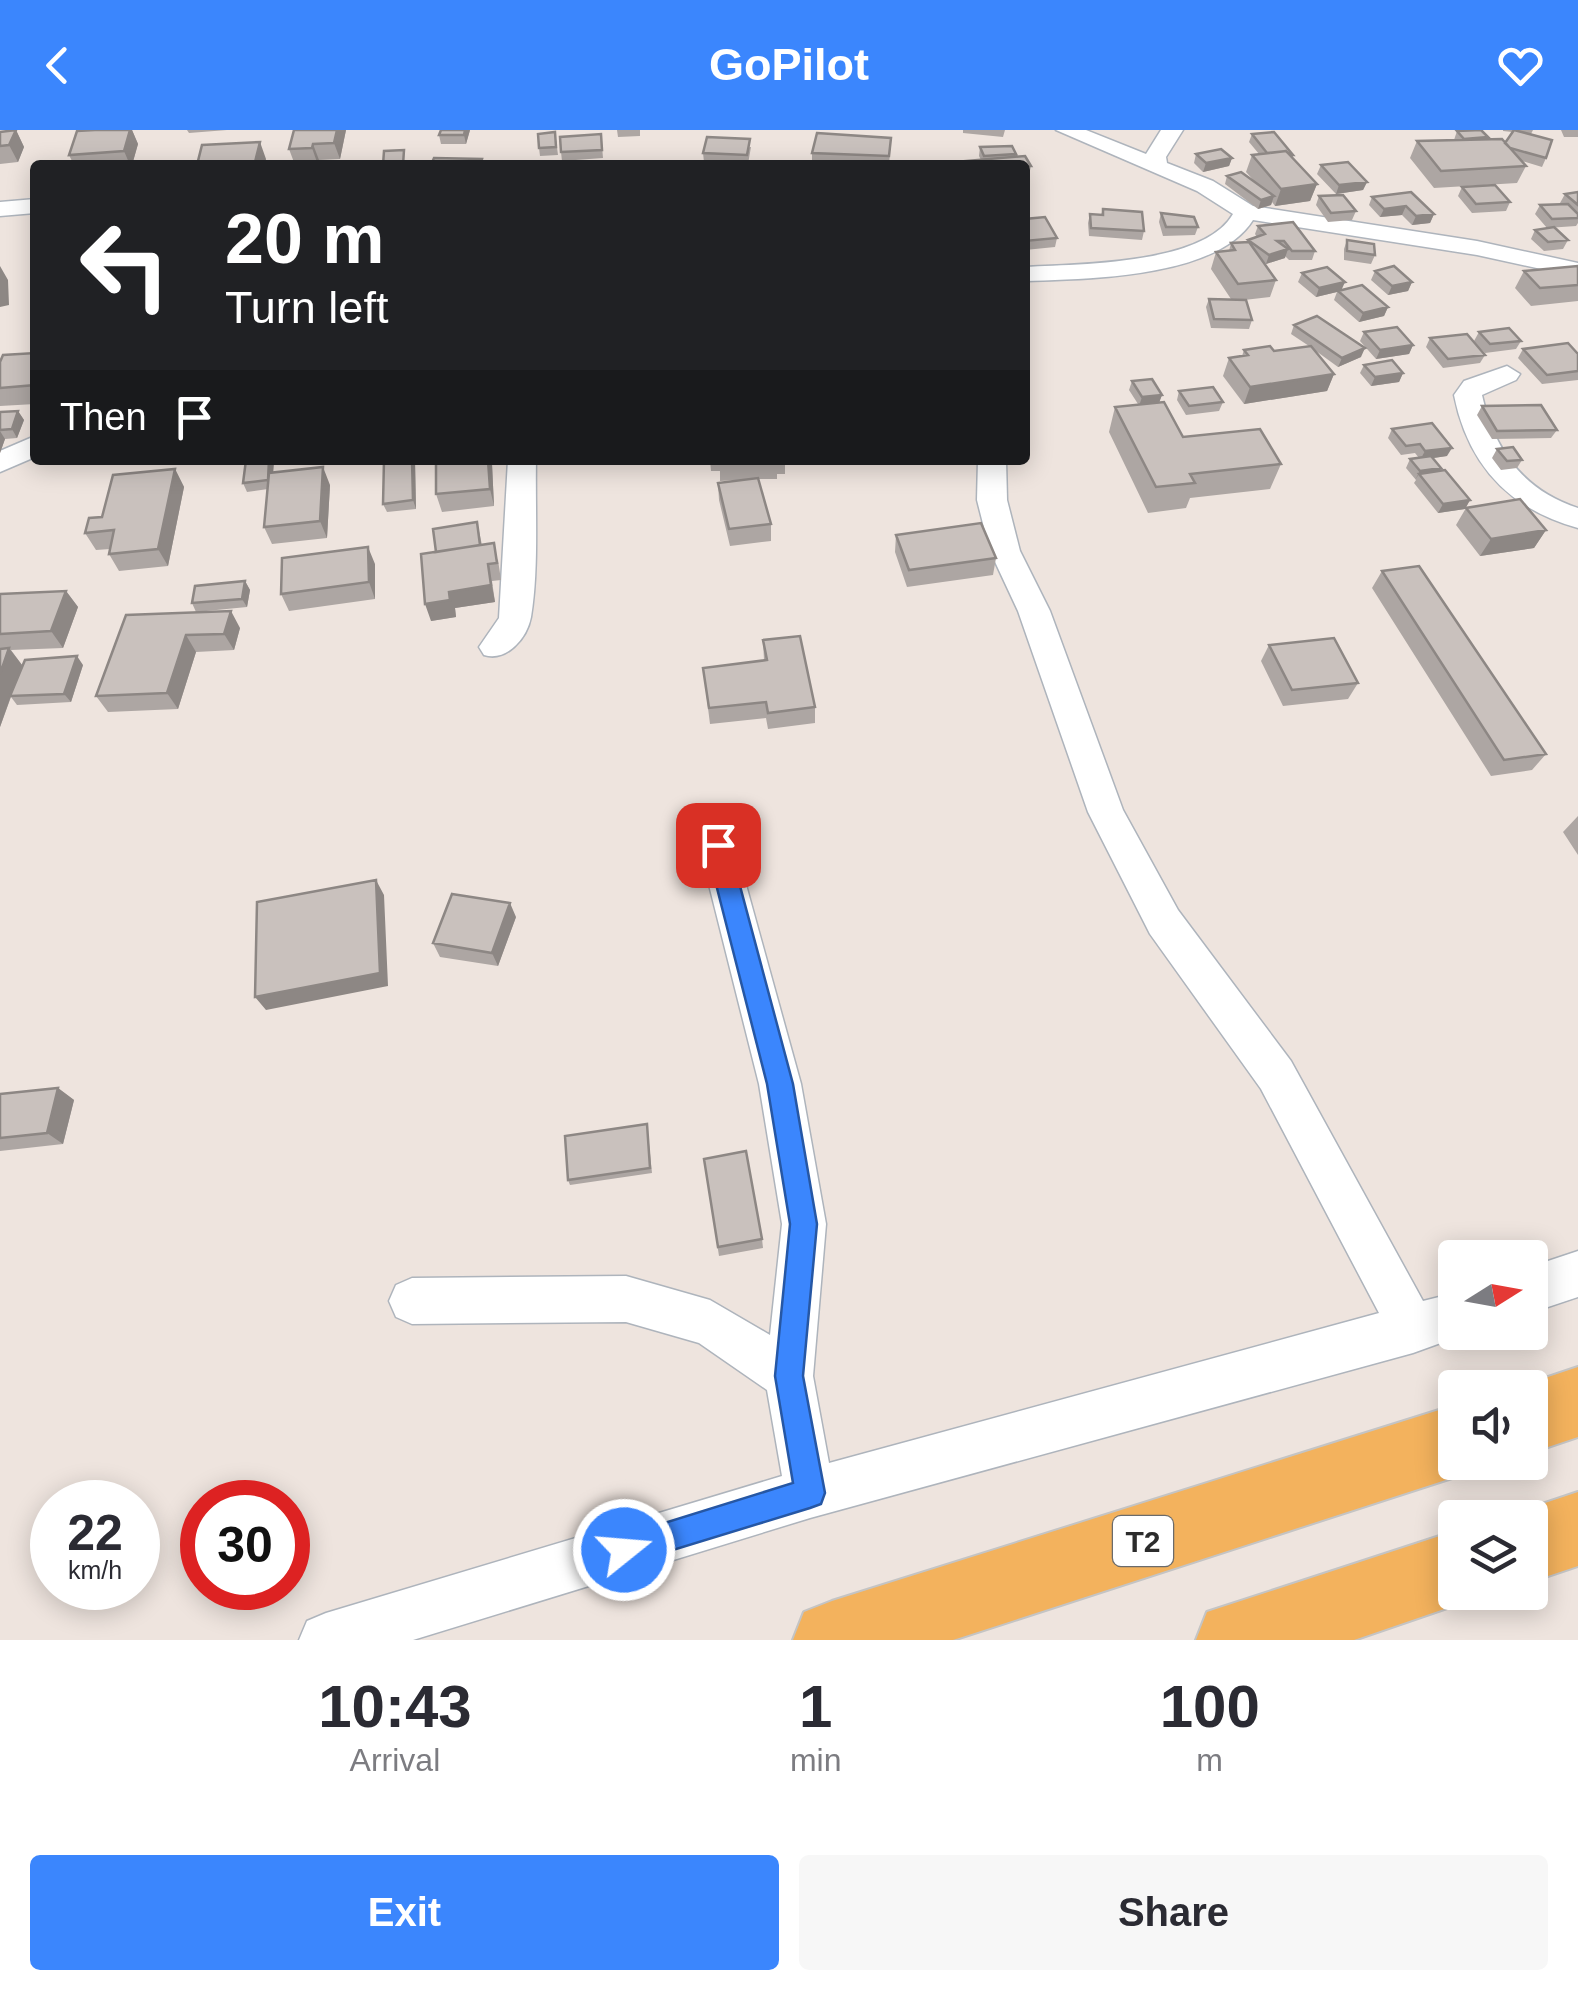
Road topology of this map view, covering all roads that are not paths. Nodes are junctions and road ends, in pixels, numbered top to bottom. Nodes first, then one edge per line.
1 (1067, 130) edge
2 (1172, 130) edge
3 (1156, 166) junction
4 (30, 206) edge
5 (0, 208) edge
6 (1246, 212) junction
7 (1578, 270) edge
8 (1030, 274) edge
9 (1507, 374) dead end
10 (30, 448) edge
11 (0, 463) edge
12 (522, 465) edge
13 (992, 465) edge
14 (1578, 518) edge
15 (495, 647) dead end
16 (718, 845) dead end
17 (1578, 1274) edge
18 (1548, 1284) edge
19 (412, 1300) dead end
20 (1434, 1323) edge
21 (789, 1376) junction
22 (1578, 1402) edge
23 (1548, 1411) edge
24 (1438, 1446) edge
25 (810, 1493) junction
26 (1578, 1529) edge
27 (1548, 1538) edge
28 (1438, 1574) edge
29 (326, 1640) edge
30 (832, 1640) edge
31 (1234, 1640) edge

1 - 3 street
2 - 3 street
3 - 6 street
4 - 5 street
6 - 7 street
6 - 8 street
9 - 14 street
10 - 11 street
12 - 15 street
13 - 20 street
16 - 21 street
17 - 18 street
19 - 21 street
20 - 25 street
21 - 25 street
22 - 23 main road
24 - 30 main road, T2
25 - 29 street
26 - 27 main road
28 - 31 main road

